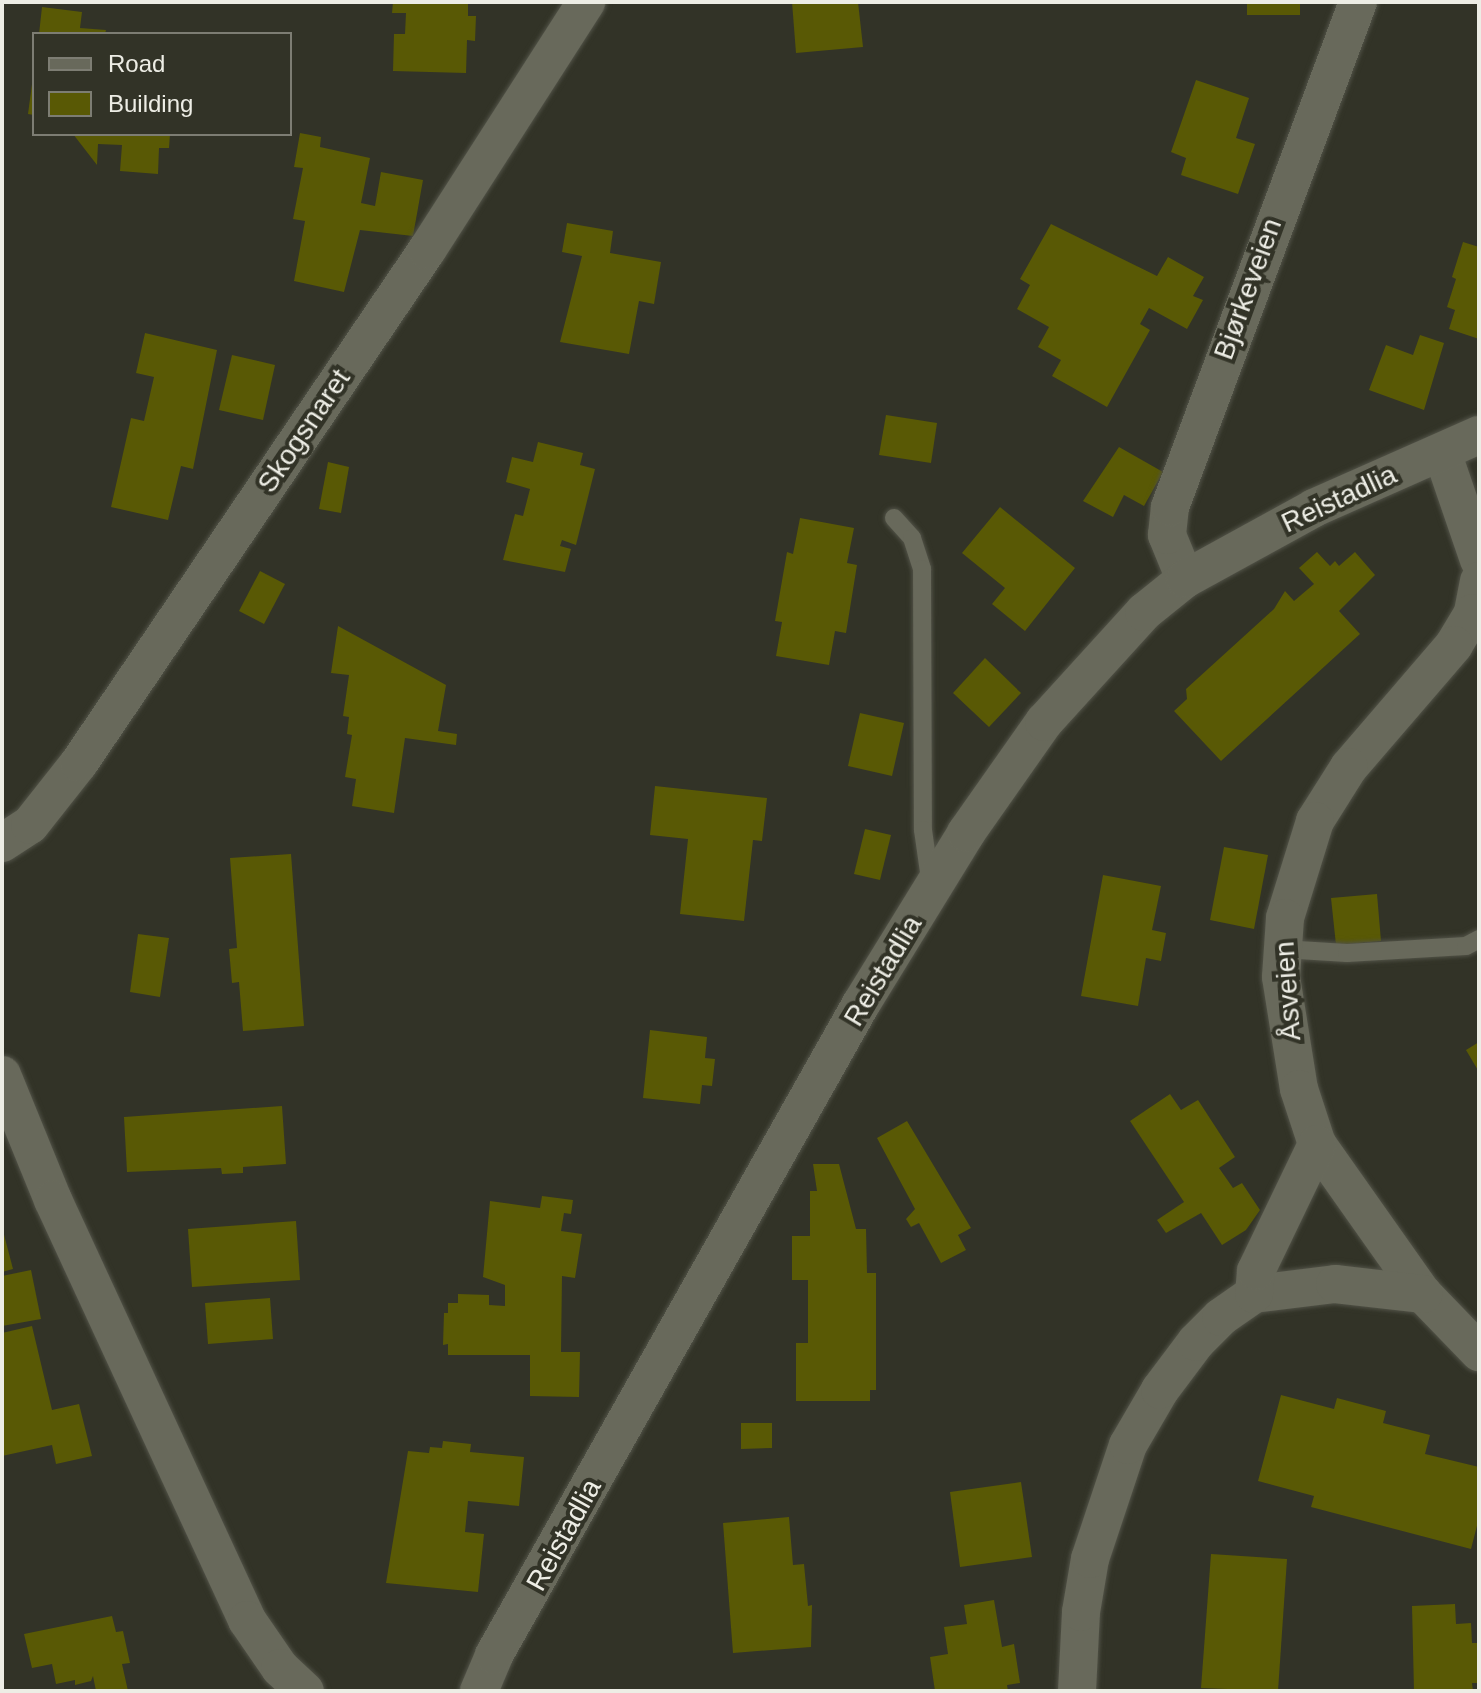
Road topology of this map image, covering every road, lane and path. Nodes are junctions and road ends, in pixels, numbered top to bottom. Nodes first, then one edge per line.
1 (586, 2) edge
2 (1358, 2) edge
3 (1479, 435) edge
4 (1442, 452) junction
5 (894, 518) dead end
6 (1479, 560) edge
7 (1185, 579) junction
8 (1479, 581) edge
9 (2, 843) edge
10 (932, 889) junction
11 (1479, 939) edge
12 (1282, 949) junction
13 (2, 1075) edge
14 (1317, 1144) junction
15 (1254, 1294) junction
16 (1423, 1294) junction
17 (1479, 1352) edge
18 (305, 1691) edge
19 (479, 1691) edge
20 (1077, 1691) edge

1 - 9 street, Skogsnaret
2 - 7 street, Bjørkeveien
3 - 4 street, Reistadlia
4 - 6 street
4 - 7 street, Reistadlia
5 - 10 lane
7 - 10 street, Reistadlia
8 - 12 street, Åsveien
10 - 19 street, Reistadlia
11 - 12 lane
12 - 14 street, Åsveien
13 - 18 street
14 - 15 street
14 - 16 street, Åsveien
15 - 16 street
15 - 20 street
16 - 17 street, Åsveien

